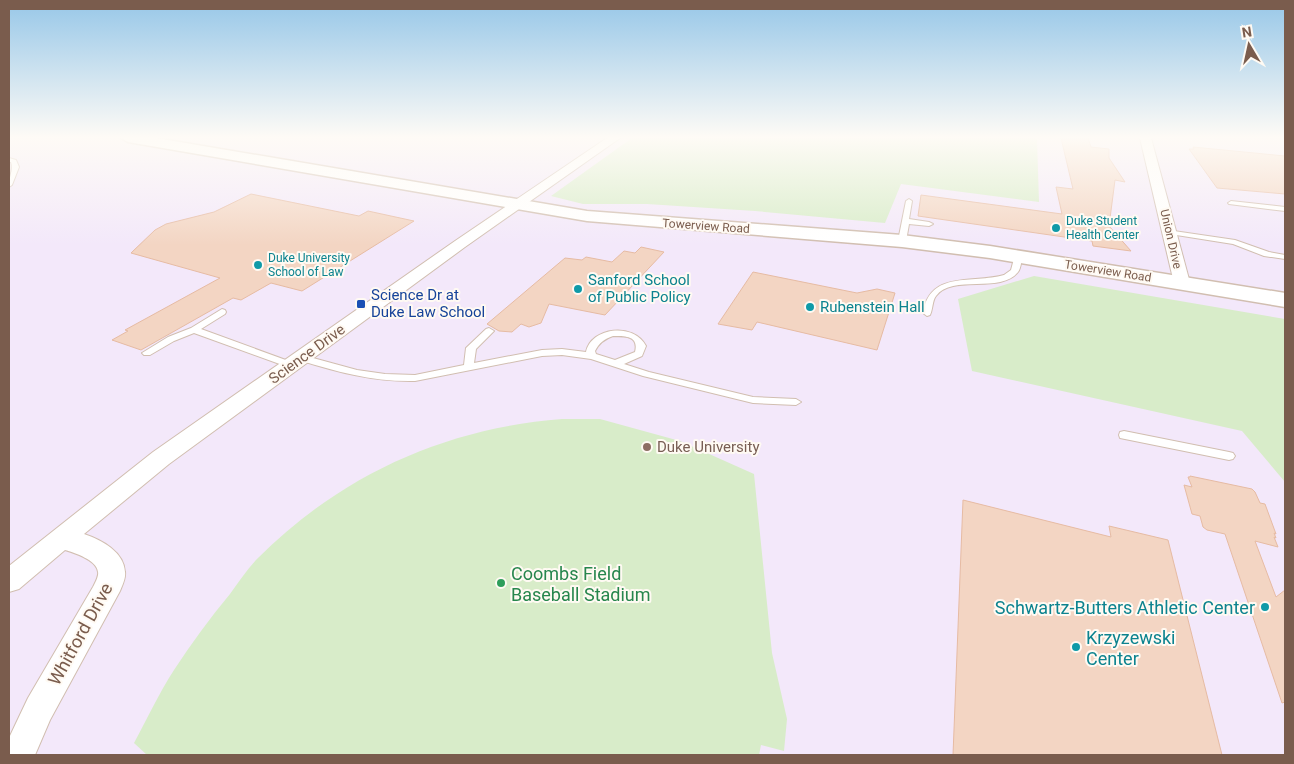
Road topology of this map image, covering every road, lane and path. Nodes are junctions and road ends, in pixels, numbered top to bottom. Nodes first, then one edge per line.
1 (336, 174) edge
2 (563, 174) edge
3 (1154, 174) edge
4 (909, 201) dead end
5 (1231, 203) dead end
6 (518, 205) junction
7 (1285, 209) edge
8 (905, 221) junction
9 (929, 224) dead end
10 (1170, 232) junction
11 (902, 241) junction
12 (1018, 257) junction
13 (1285, 257) edge
14 (1182, 283) junction
15 (1285, 300) edge
16 (222, 312) dead end
17 (926, 313) dead end
18 (194, 330) junction
19 (489, 332) dead end
20 (148, 353) dead end
21 (592, 356) junction
22 (297, 361) junction
23 (617, 363) junction
24 (469, 368) junction
25 (796, 402) dead end
26 (1124, 435) dead end
27 (1229, 456) dead end
28 (60, 539) junction
29 (9, 581) edge
30 (18, 755) edge

1 - 6 street, Towerview Road
2 - 6 street, Science Drive
3 - 10 street, Union Drive
4 - 8 lane
5 - 7 lane
6 - 11 street, Towerview Road
6 - 22 street, Science Drive
8 - 9 lane
8 - 11 lane
10 - 13 lane
10 - 14 street, Union Drive
11 - 12 street, Towerview Road
12 - 14 street, Towerview Road
12 - 17 lane
14 - 15 street, Towerview Road
16 - 18 lane
18 - 20 lane
18 - 22 lane
19 - 24 lane
21 - 23 lane
21 - 23 lane
21 - 24 lane
22 - 24 lane
22 - 28 street, Science Drive
23 - 25 lane
26 - 27 lane
28 - 29 street, Science Drive
28 - 30 street, Whitford Drive

